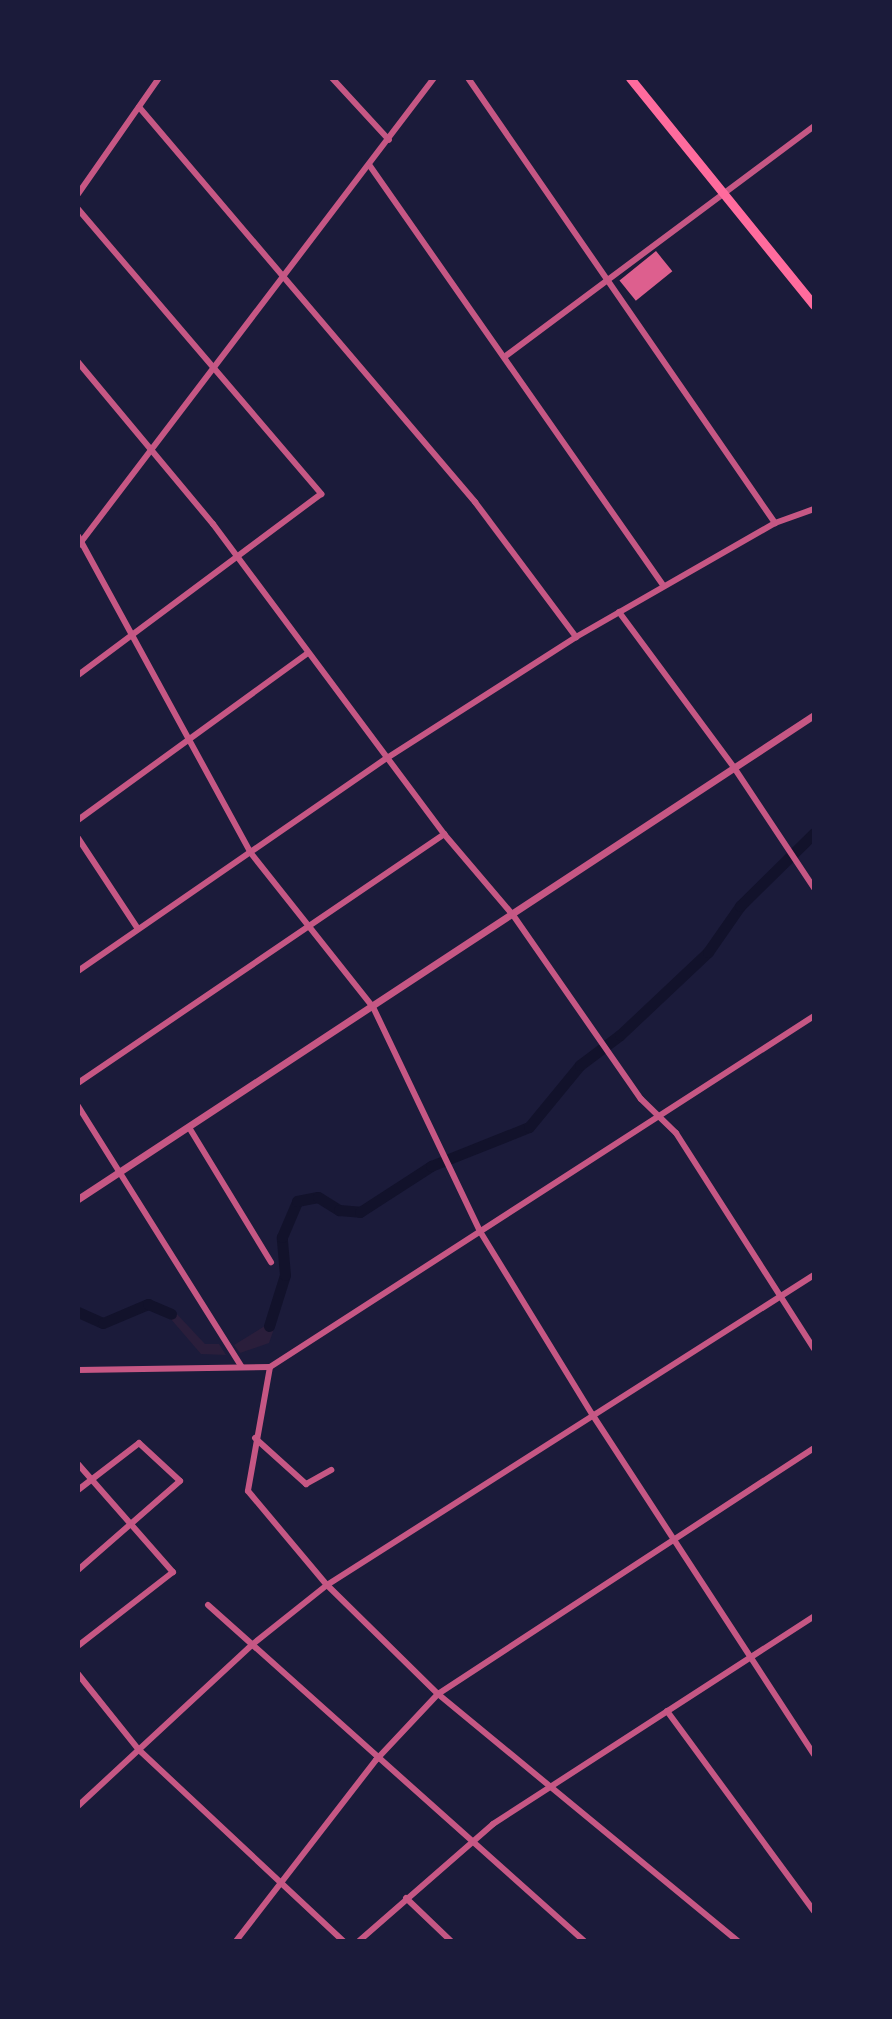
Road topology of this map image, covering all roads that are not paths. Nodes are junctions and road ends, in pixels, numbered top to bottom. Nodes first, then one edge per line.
1 (159, 78) edge
2 (332, 78) edge
3 (434, 78) edge
4 (468, 78) edge
5 (630, 78) edge
6 (139, 107) junction
7 (814, 126) edge
8 (389, 140) junction
9 (370, 166) junction
10 (724, 193) junction
11 (78, 194) edge
12 (78, 209) edge
13 (286, 279) junction
14 (608, 279) junction
15 (814, 305) edge
16 (507, 355) junction
17 (78, 362) edge
18 (215, 370) junction
19 (153, 452) junction
20 (814, 509) edge
21 (775, 523) junction
22 (80, 542) edge
23 (238, 557) junction
24 (663, 585) junction
25 (619, 612) junction
26 (131, 636) junction
27 (576, 637) junction
28 (308, 653) junction
29 (78, 675) edge
30 (814, 715) edge
31 (187, 743) junction
32 (387, 758) junction
33 (735, 769) junction
34 (78, 820) edge
35 (444, 834) junction
36 (78, 838) edge
37 (250, 852) junction
38 (814, 888) edge
39 (513, 915) junction
40 (308, 926) junction
41 (138, 929) junction
42 (78, 971) edge
43 (373, 1007) junction
44 (814, 1016) edge
45 (78, 1083) edge
46 (78, 1106) edge
47 (662, 1118) junction
48 (190, 1129) junction
49 (120, 1173) junction
50 (78, 1199) edge
51 (481, 1233) junction
52 (271, 1262) dead end
53 (814, 1275) edge
54 (781, 1297) junction
55 (814, 1349) edge
56 (242, 1367) junction
57 (270, 1367) junction
58 (78, 1370) edge
59 (592, 1414) junction
60 (255, 1438) junction
61 (814, 1448) edge
62 (78, 1464) edge
63 (331, 1470) dead end
64 (92, 1479) junction
65 (78, 1490) edge
66 (131, 1524) junction
67 (674, 1540) junction
68 (78, 1570) edge
69 (327, 1585) junction
70 (208, 1605) dead end
71 (814, 1616) edge
72 (78, 1633) edge
73 (85, 1641) junction
74 (253, 1644) junction
75 (78, 1646) edge
76 (750, 1656) junction
77 (78, 1674) edge
78 (438, 1694) junction
79 (667, 1711) junction
80 (138, 1749) junction
81 (814, 1754) edge
82 (376, 1760) junction
83 (552, 1785) junction
84 (78, 1806) edge
85 (472, 1841) junction
86 (280, 1882) junction
87 (406, 1898) junction
88 (814, 1911) edge
89 (236, 1941) edge
90 (343, 1941) edge
91 (359, 1941) edge
92 (451, 1941) edge
93 (584, 1941) edge
94 (738, 1941) edge

1 - 6 street
2 - 8 street
3 - 8 street
4 - 14 street
5 - 10 main road
6 - 11 street
6 - 13 street
7 - 10 street
8 - 9 street
9 - 13 street
9 - 16 street
10 - 14 street
10 - 15 main road
12 - 18 street
13 - 18 street
13 - 27 street
14 - 16 street
14 - 21 street
16 - 24 street
17 - 19 street
18 - 19 street
18 - 23 street
19 - 22 street
19 - 23 street
20 - 21 street
21 - 24 street
22 - 26 street
23 - 26 street
23 - 28 street
24 - 25 street
25 - 27 street
25 - 33 street
26 - 29 street
26 - 31 street
27 - 32 street
28 - 31 street
28 - 32 street
30 - 33 street
31 - 34 street
31 - 37 street
32 - 35 street
32 - 37 street
33 - 38 street
33 - 39 street
35 - 39 street
35 - 40 street
36 - 41 street
37 - 40 street
37 - 41 street
39 - 43 street
39 - 47 street
40 - 43 street
40 - 45 street
41 - 42 street
43 - 48 street
43 - 51 street
44 - 47 street
46 - 49 street
47 - 51 street
47 - 54 street
48 - 49 street
48 - 52 street
49 - 50 street
49 - 56 street
51 - 57 street
51 - 59 street
53 - 54 street
54 - 55 street
54 - 59 street
56 - 57 street
56 - 58 street
57 - 60 street
59 - 67 street
59 - 69 street
60 - 63 street
60 - 69 street
61 - 67 street
62 - 64 street
64 - 65 street
64 - 66 street
64 - 66 street
66 - 68 street
66 - 73 street
67 - 76 street
67 - 78 street
69 - 74 street
69 - 78 street
70 - 74 street
71 - 76 street
72 - 73 street
73 - 75 street
74 - 80 street
74 - 82 street
76 - 79 street
76 - 81 street
77 - 80 street
78 - 82 street
78 - 83 street
79 - 83 street
79 - 88 street
80 - 84 street
80 - 86 street
82 - 85 street
82 - 86 street
83 - 85 street
83 - 94 street
85 - 87 street
85 - 93 street
86 - 89 street
86 - 90 street
87 - 91 street
87 - 92 street

